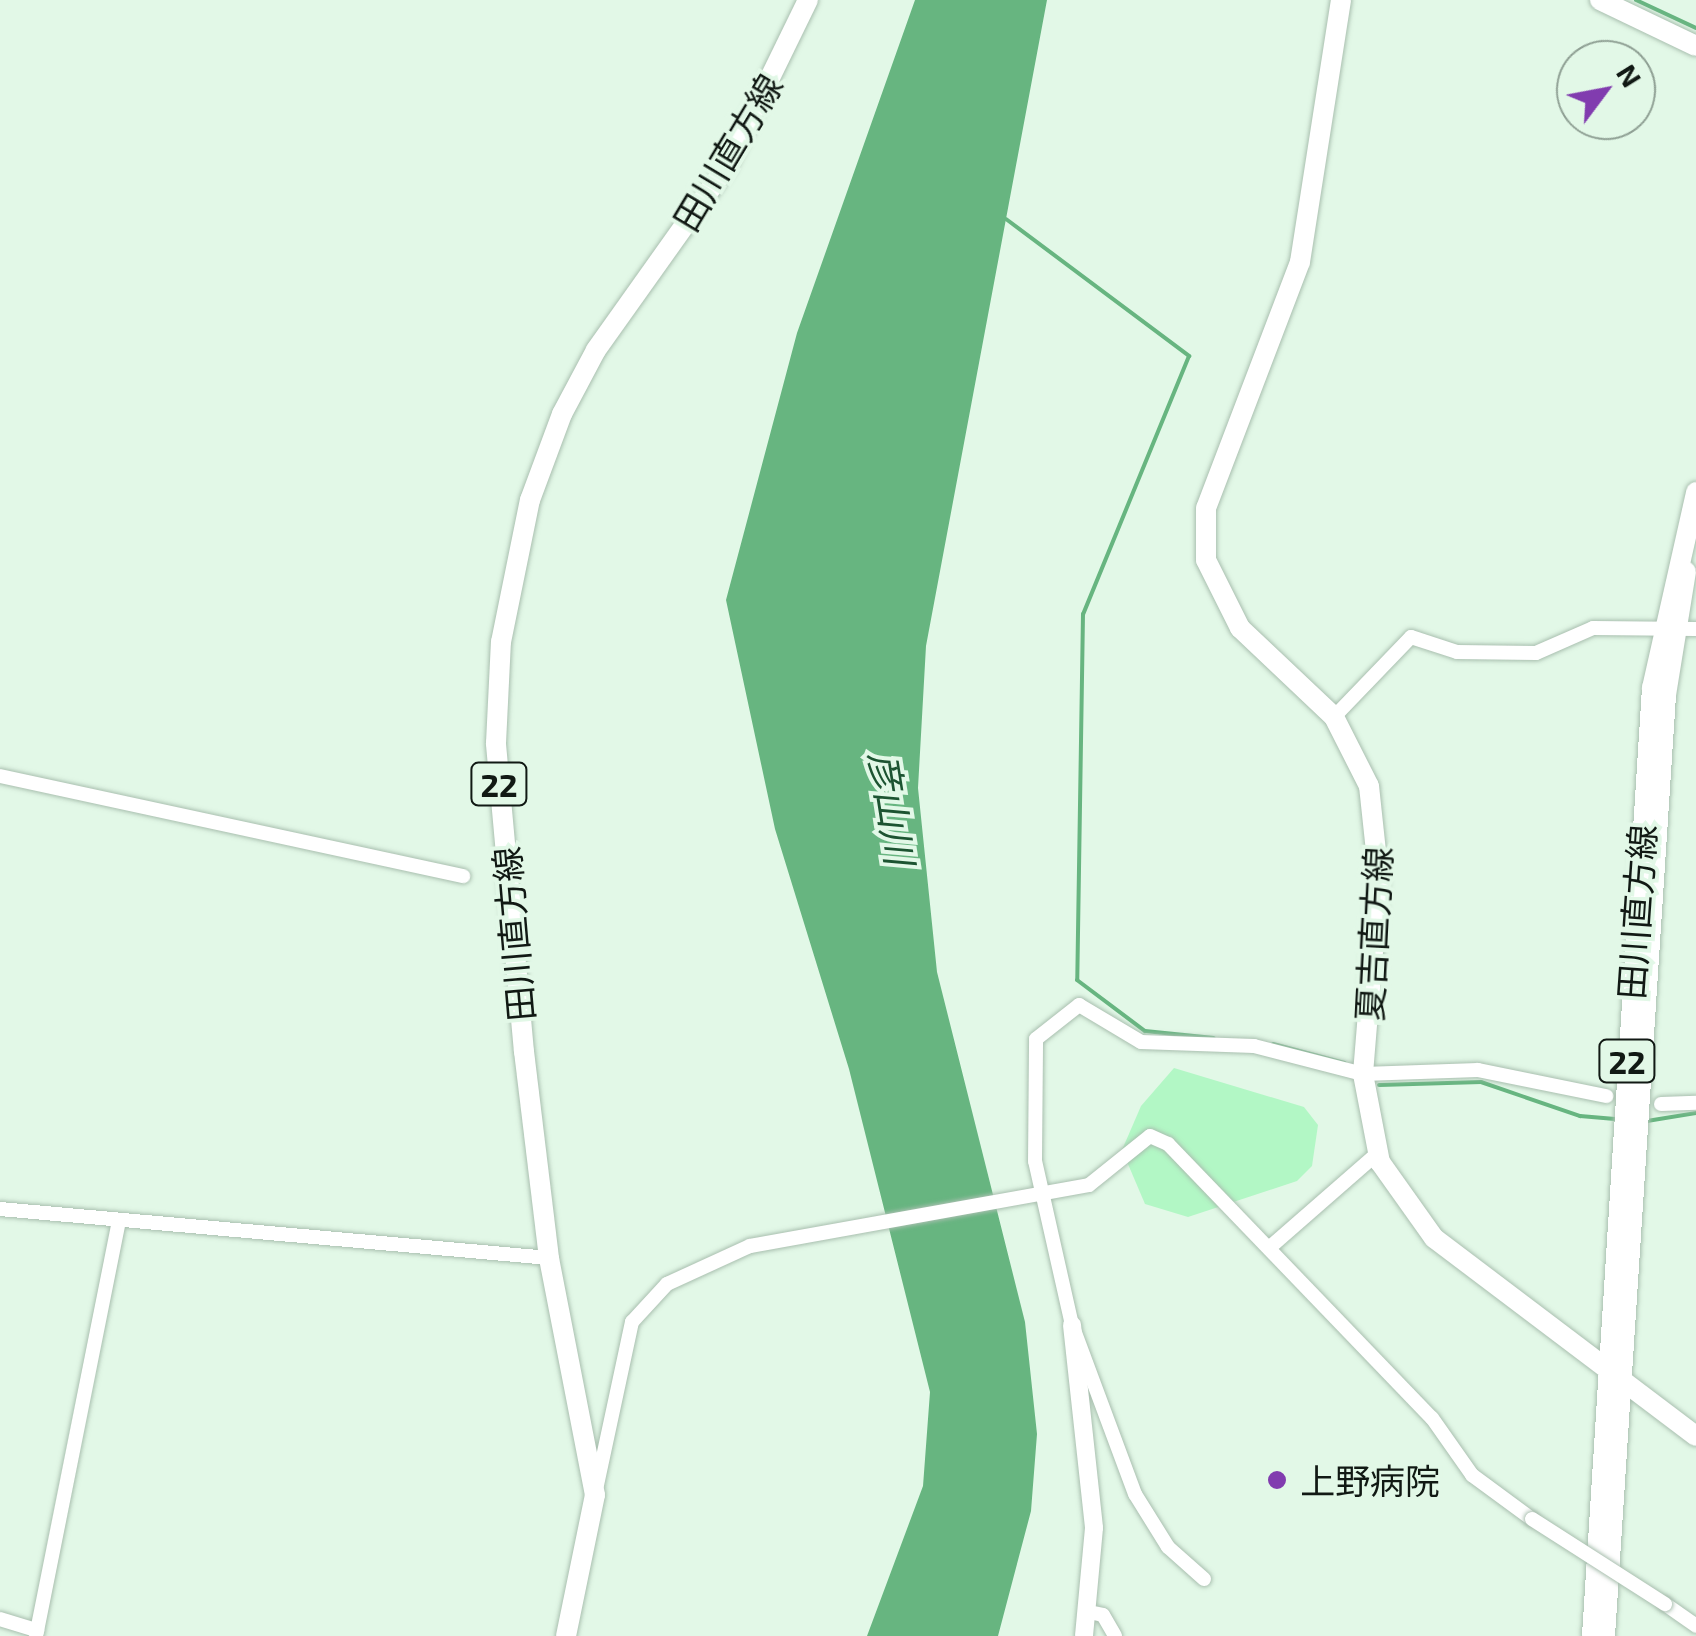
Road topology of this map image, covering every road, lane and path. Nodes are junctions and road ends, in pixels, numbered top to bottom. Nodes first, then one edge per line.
1 (808, 0) edge
2 (1340, 0) edge
3 (1600, 0) edge
4 (1696, 46) edge
5 (1696, 492) edge
6 (1696, 536) edge
7 (1677, 629) edge
8 (1334, 716) junction
9 (0, 776) edge
10 (463, 876) dead end
11 (1363, 1074) junction
12 (1606, 1096) dead end
13 (1696, 1103) edge
14 (1661, 1104) dead end
15 (1378, 1153) junction
16 (1045, 1196) junction
17 (0, 1209) edge
18 (119, 1220) junction
19 (1269, 1248) junction
20 (549, 1258) junction
21 (1072, 1325) junction
22 (1615, 1369) junction
23 (1696, 1436) edge
24 (595, 1494) junction
25 (1204, 1579) dead end
26 (1089, 1612) junction
27 (0, 1619) edge
28 (1696, 1626) edge
29 (36, 1633) edge
30 (566, 1636) edge
31 (1084, 1636) edge
32 (1116, 1636) edge
33 (1592, 1636) edge
34 (1606, 1636) edge

1 - 20 main road, 田川直方線 / 22
2 - 8 main road, 夏吉直方線
3 - 4 main road
5 - 7 main road, 田川直方線 / 22
6 - 7 main road, 田川直方線 / 22
7 - 8 street
7 - 22 main road, 田川直方線 / 22
8 - 11 main road, 夏吉直方線
9 - 10 street
11 - 12 street
11 - 15 main road, 夏吉直方線
11 - 16 street
13 - 14 street
15 - 19 street
15 - 22 main road, 夏吉直方線
16 - 19 street
16 - 21 street
16 - 24 street
17 - 18 street
18 - 20 street
18 - 29 street
19 - 28 street, bridge
20 - 24 main road, 田川直方線 / 22
21 - 25 street
21 - 26 street
22 - 23 main road, 夏吉直方線
22 - 33 main road, 田川直方線 / 22
22 - 34 main road, 田川直方線 / 22
24 - 30 main road, 田川直方線 / 22
26 - 31 street
26 - 32 street
27 - 29 street

